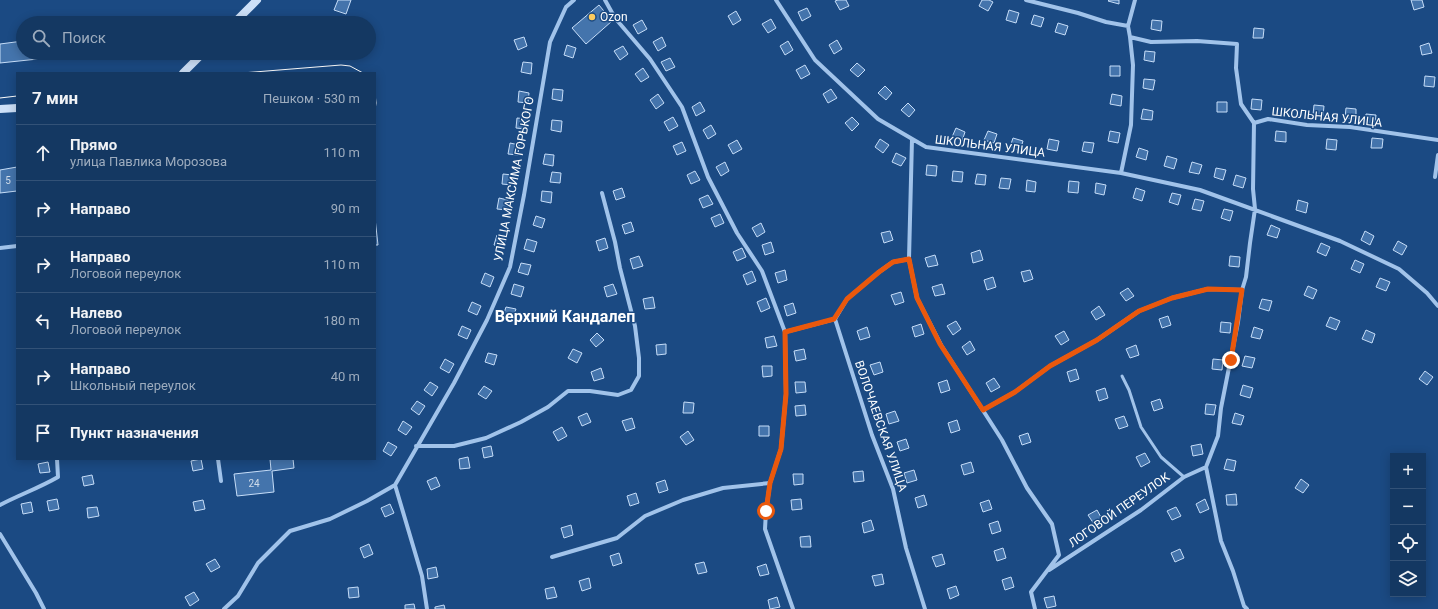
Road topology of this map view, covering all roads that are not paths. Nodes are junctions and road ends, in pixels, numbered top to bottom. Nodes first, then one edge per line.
1 (257, 0) edge
2 (574, 0) edge
3 (605, 0) edge
4 (776, 0) edge
5 (1026, 0) edge
6 (1135, 0) edge
7 (241, 16) edge
8 (1128, 26) junction
9 (1130, 37) junction
10 (196, 60) edge
11 (184, 72) edge
12 (16, 108) edge
13 (0, 109) edge
14 (1254, 123) junction
15 (912, 139) junction
16 (1438, 140) edge
17 (1438, 155) edge
18 (1121, 173) junction
19 (1435, 176) dead end
20 (602, 193) dead end
21 (1256, 209) junction
22 (16, 246) edge
23 (0, 248) edge
24 (909, 259) junction
25 (1242, 290) junction
26 (1438, 306) edge
27 (834, 319) junction
28 (785, 332) junction
29 (1122, 376) dead end
30 (983, 410) junction
31 (416, 446) junction
32 (56, 460) edge
33 (218, 460) edge
34 (1206, 466) junction
35 (1184, 477) junction
36 (221, 481) dead end
37 (770, 483) junction
38 (395, 485) junction
39 (0, 505) edge
40 (0, 534) edge
41 (552, 557) dead end
42 (1045, 572) junction
43 (44, 609) edge
44 (224, 609) edge
45 (427, 609) edge
46 (793, 609) edge
47 (925, 609) edge
48 (1035, 609) edge
49 (1247, 609) edge

1 - 7 street
2 - 31 street, УЛИЦА МАКСИМА ГОРЬКОГО
3 - 28 street
4 - 15 street, ШКОЛЬНАЯ УЛИЦА
5 - 8 street
6 - 8 street
8 - 9 street
9 - 14 street
9 - 18 street
10 - 11 street
12 - 13 street
14 - 16 street, ШКОЛЬНАЯ УЛИЦА
14 - 21 street
15 - 18 street, ШКОЛЬНАЯ УЛИЦА
15 - 24 street, ЛОГОВОЙ ПЕРЕУЛОК
17 - 19 street
18 - 21 street, ШКОЛЬНАЯ УЛИЦА
20 - 31 street
21 - 25 street
21 - 26 street, ШКОЛЬНАЯ УЛИЦА
22 - 23 street
24 - 27 street
24 - 30 street, ЛОГОВОЙ ПЕРЕУЛОК
25 - 30 street
25 - 34 street
27 - 28 street
27 - 47 street, ВОЛОЧАЕВСКАЯ УЛИЦА
28 - 37 street
29 - 35 lane
30 - 42 street, ЛОГОВОЙ ПЕРЕУЛОК
31 - 38 street, УЛИЦА МАКСИМА ГОРЬКОГО
32 - 39 street
33 - 36 street
34 - 35 street, ЛОГОВОЙ ПЕРЕУЛОК
34 - 49 street
35 - 42 street, ЛОГОВОЙ ПЕРЕУЛОК
37 - 41 street
37 - 46 street
38 - 44 street
38 - 45 street
40 - 43 street
42 - 48 street, ЛОГОВОЙ ПЕРЕУЛОК

